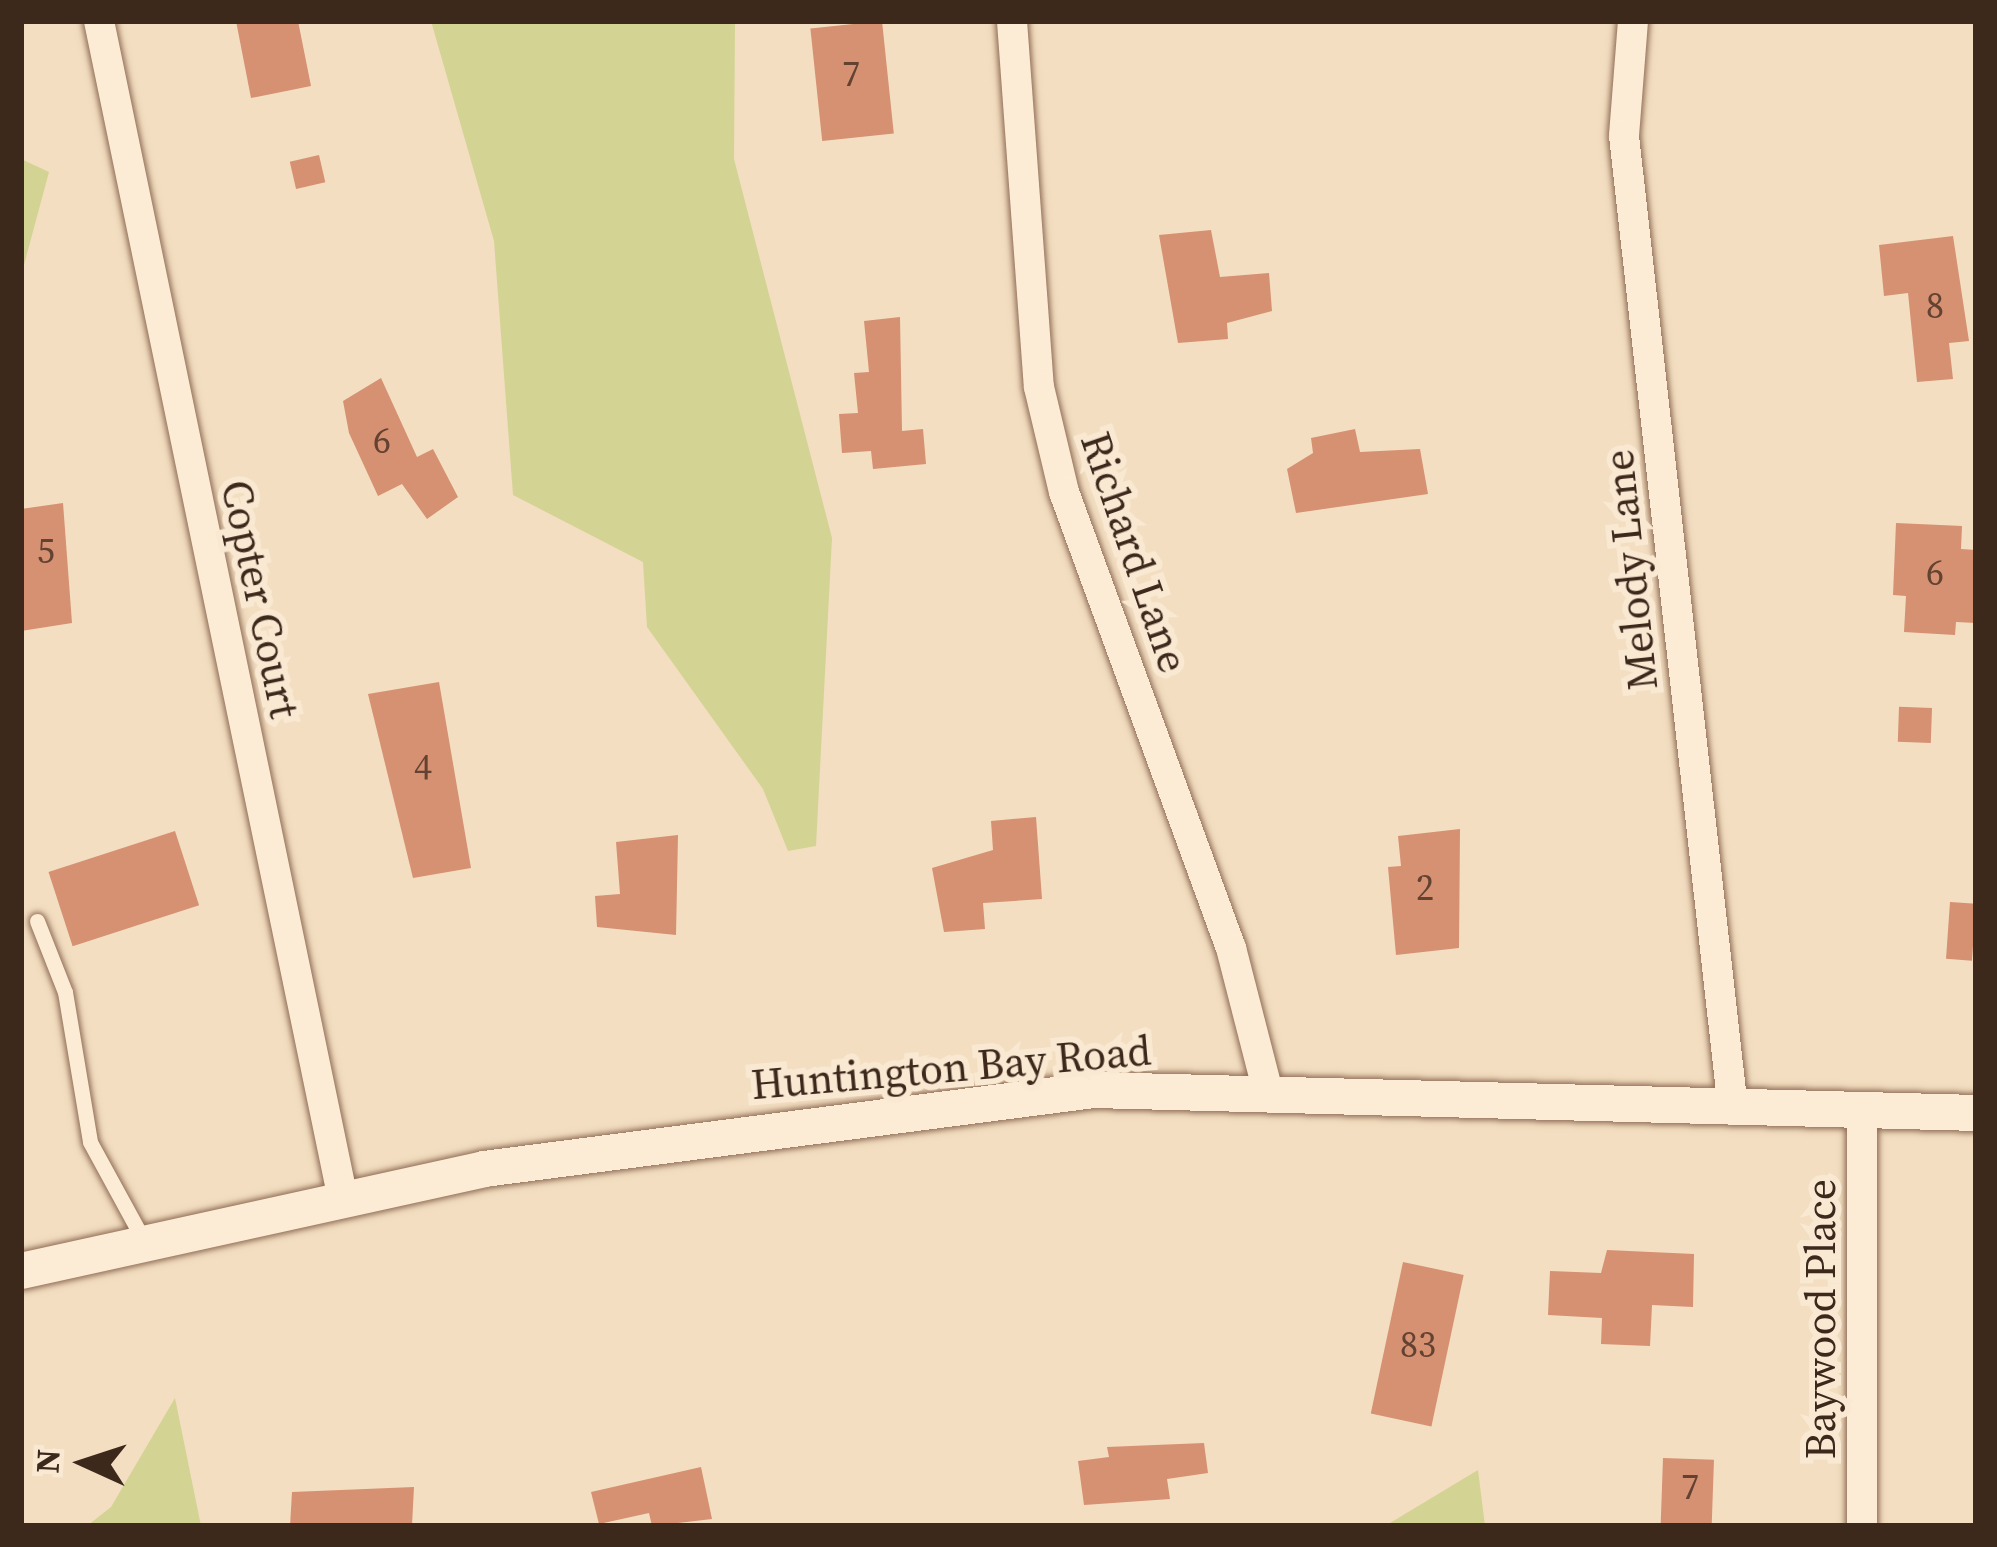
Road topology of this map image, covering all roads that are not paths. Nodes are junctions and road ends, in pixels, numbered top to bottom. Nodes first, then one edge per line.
1 (99, 21) edge
2 (1012, 21) edge
3 (1633, 21) edge
4 (37, 921) dead end
5 (1268, 1093) junction
6 (1732, 1110) junction
7 (1862, 1113) junction
8 (1976, 1113) edge
9 (342, 1194) junction
10 (145, 1244) junction
11 (21, 1271) edge
12 (1862, 1526) edge

1 - 9 street, Copter Court
2 - 5 street, Richard Lane
3 - 6 street, Melody Lane
4 - 10 lane
5 - 6 street, Huntington Bay Road
5 - 9 street, Huntington Bay Road
6 - 7 street, Huntington Bay Road
7 - 8 street, Huntington Bay Road
7 - 12 street, Baywood Place
9 - 10 street, Huntington Bay Road
10 - 11 street, Huntington Bay Road

